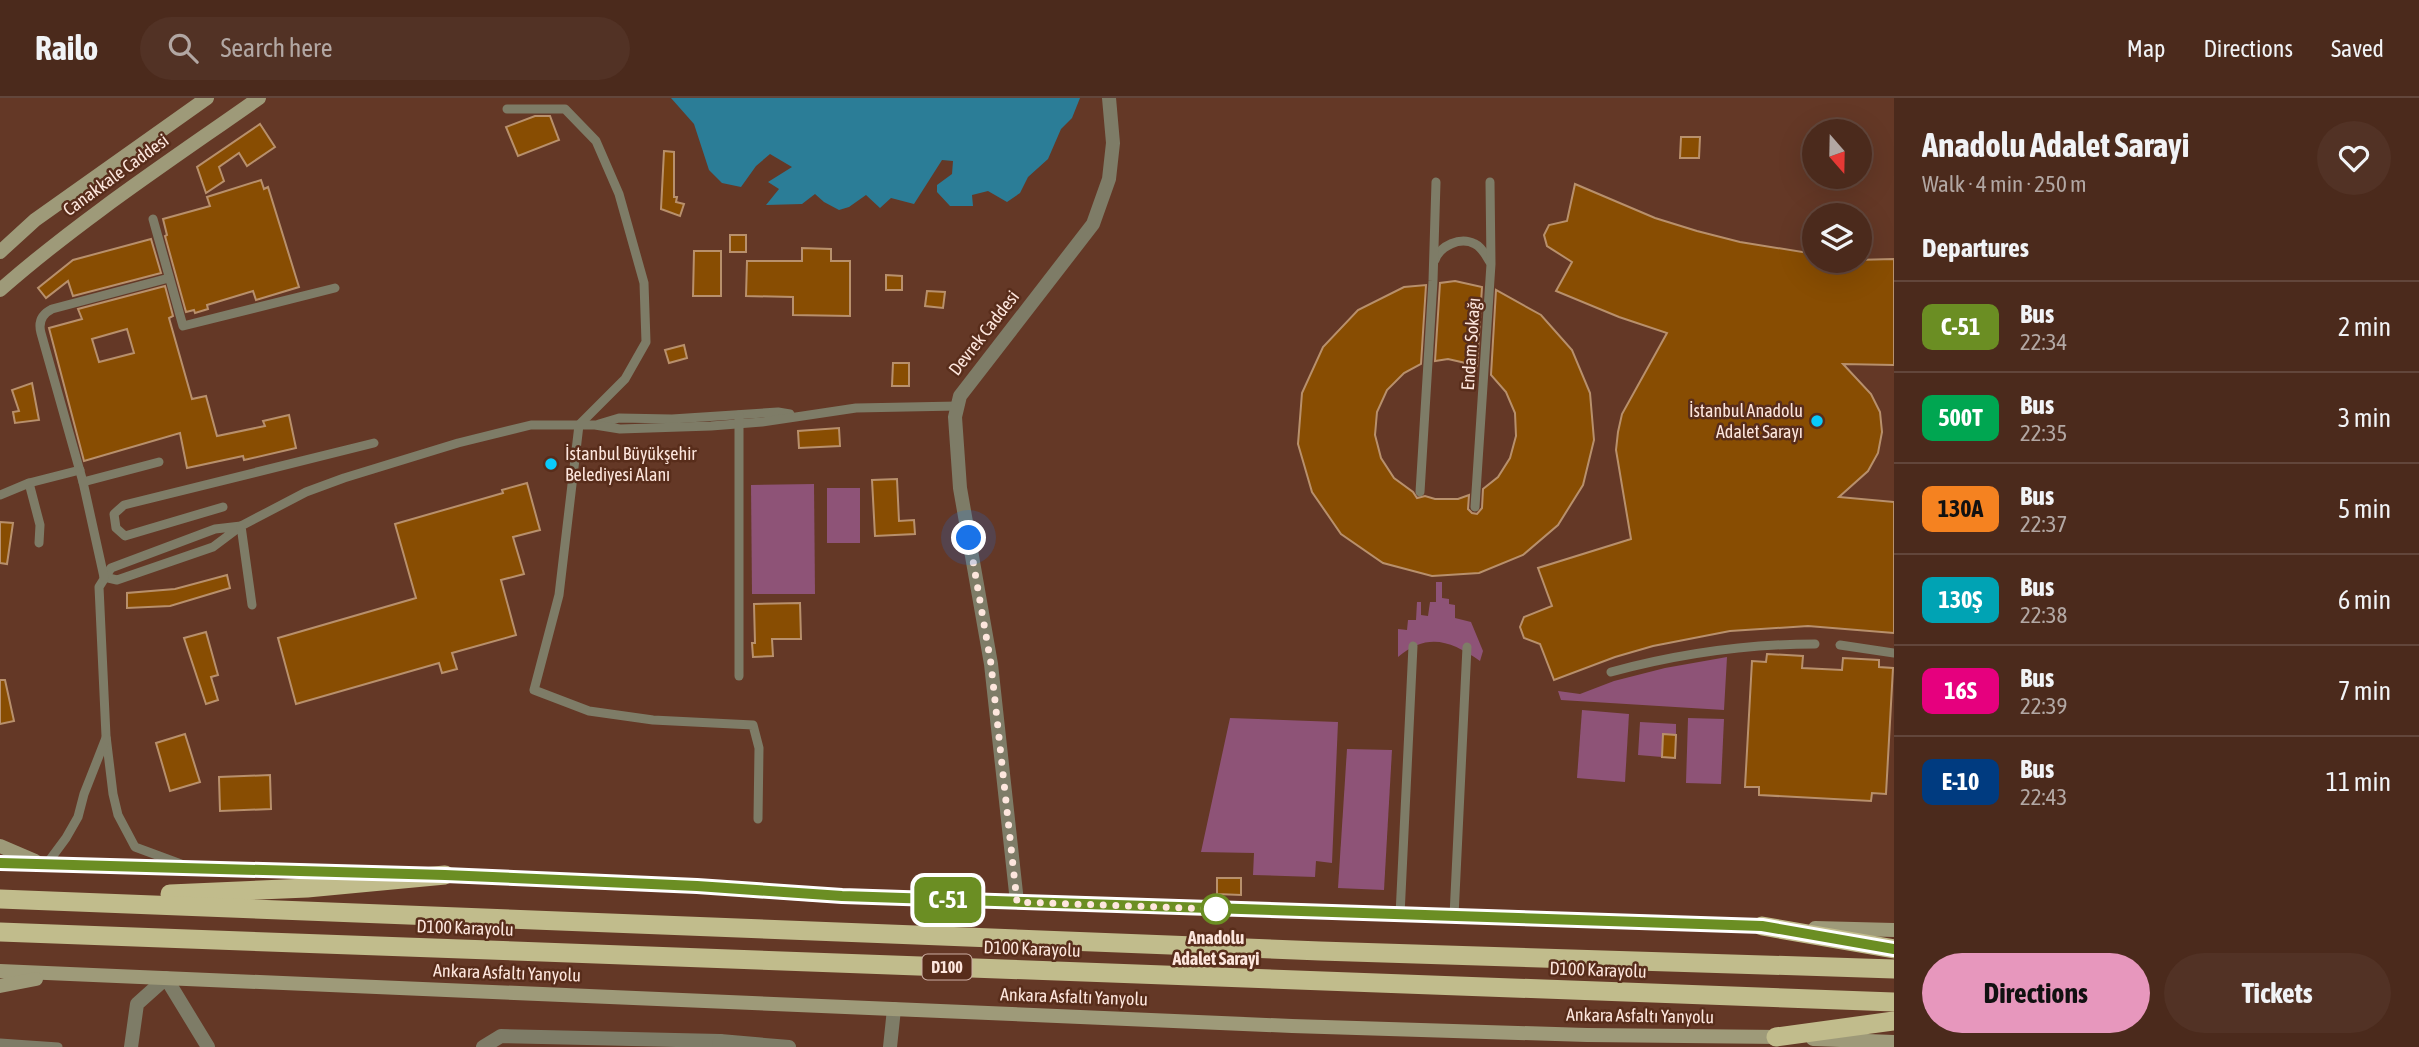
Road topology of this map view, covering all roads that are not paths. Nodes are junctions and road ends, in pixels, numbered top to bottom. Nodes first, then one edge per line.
1 (207, 98) edge
2 (259, 98) edge
3 (1109, 98) edge
4 (507, 109) dead end
5 (1436, 182) dead end
6 (1490, 182) dead end
7 (153, 219) dead end
8 (0, 252) edge
9 (1491, 264) junction
10 (1433, 265) junction
11 (169, 278) junction
12 (335, 289) dead end
13 (0, 290) edge
14 (958, 406) junction
15 (739, 420) junction
16 (579, 425) junction
17 (374, 443) dead end
18 (159, 462) dead end
19 (80, 470) junction
20 (83, 482) junction
21 (29, 483) junction
22 (1420, 492) dead end
23 (0, 495) edge
24 (223, 507) dead end
25 (1475, 507) dead end
26 (241, 526) junction
27 (39, 543) dead end
28 (104, 577) junction
29 (252, 605) dead end
30 (1815, 644) dead end
31 (1840, 645) dead end
32 (1413, 646) dead end
33 (1467, 647) dead end
34 (1894, 653) edge
35 (1611, 672) dead end
36 (739, 676) dead end
37 (106, 736) junction
38 (758, 819) dead end
39 (0, 846) edge
40 (0, 863) edge
41 (46, 865) junction
42 (193, 868) junction
43 (445, 875) junction
44 (0, 899) edge
45 (25, 900) junction
46 (1017, 902) junction
47 (1400, 915) junction
48 (1454, 916) junction
49 (1762, 926) junction
50 (1894, 930) edge
51 (0, 932) edge
52 (1894, 950) edge
53 (1894, 969) edge
54 (0, 971) edge
55 (59, 974) junction
56 (166, 978) junction
57 (0, 986) edge
58 (1894, 1002) edge
59 (894, 1009) junction
60 (1894, 1021) edge
61 (1776, 1042) edge
62 (1894, 1042) edge
63 (0, 1043) edge
64 (719, 1044) edge
65 (58, 1047) edge
66 (131, 1047) edge
67 (208, 1047) edge
68 (483, 1047) edge
69 (789, 1047) edge
70 (890, 1047) edge

1 - 8 main road, Canakkale Caddesi
2 - 13 main road, Canakkale Caddesi
3 - 14 street, Devrek Caddesi
4 - 16 lane
5 - 10 lane
6 - 9 lane, Endam Sokağı
7 - 11 lane
9 - 10 lane
9 - 25 lane, Endam Sokağı
10 - 22 lane
11 - 12 lane
11 - 19 lane
14 - 15 lane
14 - 46 street, Devrek Caddesi
15 - 16 lane
15 - 36 lane
16 - 26 lane
16 - 38 lane
17 - 24 lane
18 - 20 lane
19 - 20 lane
19 - 21 lane
20 - 28 lane
21 - 23 lane
21 - 27 lane
26 - 28 lane
26 - 28 lane
26 - 29 lane
28 - 37 lane
30 - 35 lane
31 - 34 lane
32 - 47 lane
33 - 48 lane
37 - 41 lane
37 - 42 lane
39 - 41 main road
40 - 41 main road
41 - 42 main road
42 - 43 main road
43 - 45 highway
43 - 46 main road
44 - 45 highway, D100 Karayolu / D100
45 - 53 highway, D100 Karayolu / D100
46 - 47 main road
47 - 48 main road
48 - 49 main road
49 - 50 main road
49 - 52 highway
51 - 58 highway, D100 Karayolu / D100
54 - 55 main road, Ankara Asfaltı Yanyolu
55 - 56 main road, Ankara Asfaltı Yanyolu
55 - 57 main road
56 - 59 main road, Ankara Asfaltı Yanyolu
56 - 66 street
56 - 67 street
59 - 61 main road, Ankara Asfaltı Yanyolu
59 - 70 street
60 - 61 highway
61 - 62 main road, Ankara Asfaltı Yanyolu
63 - 65 lane
64 - 68 street
64 - 69 street

